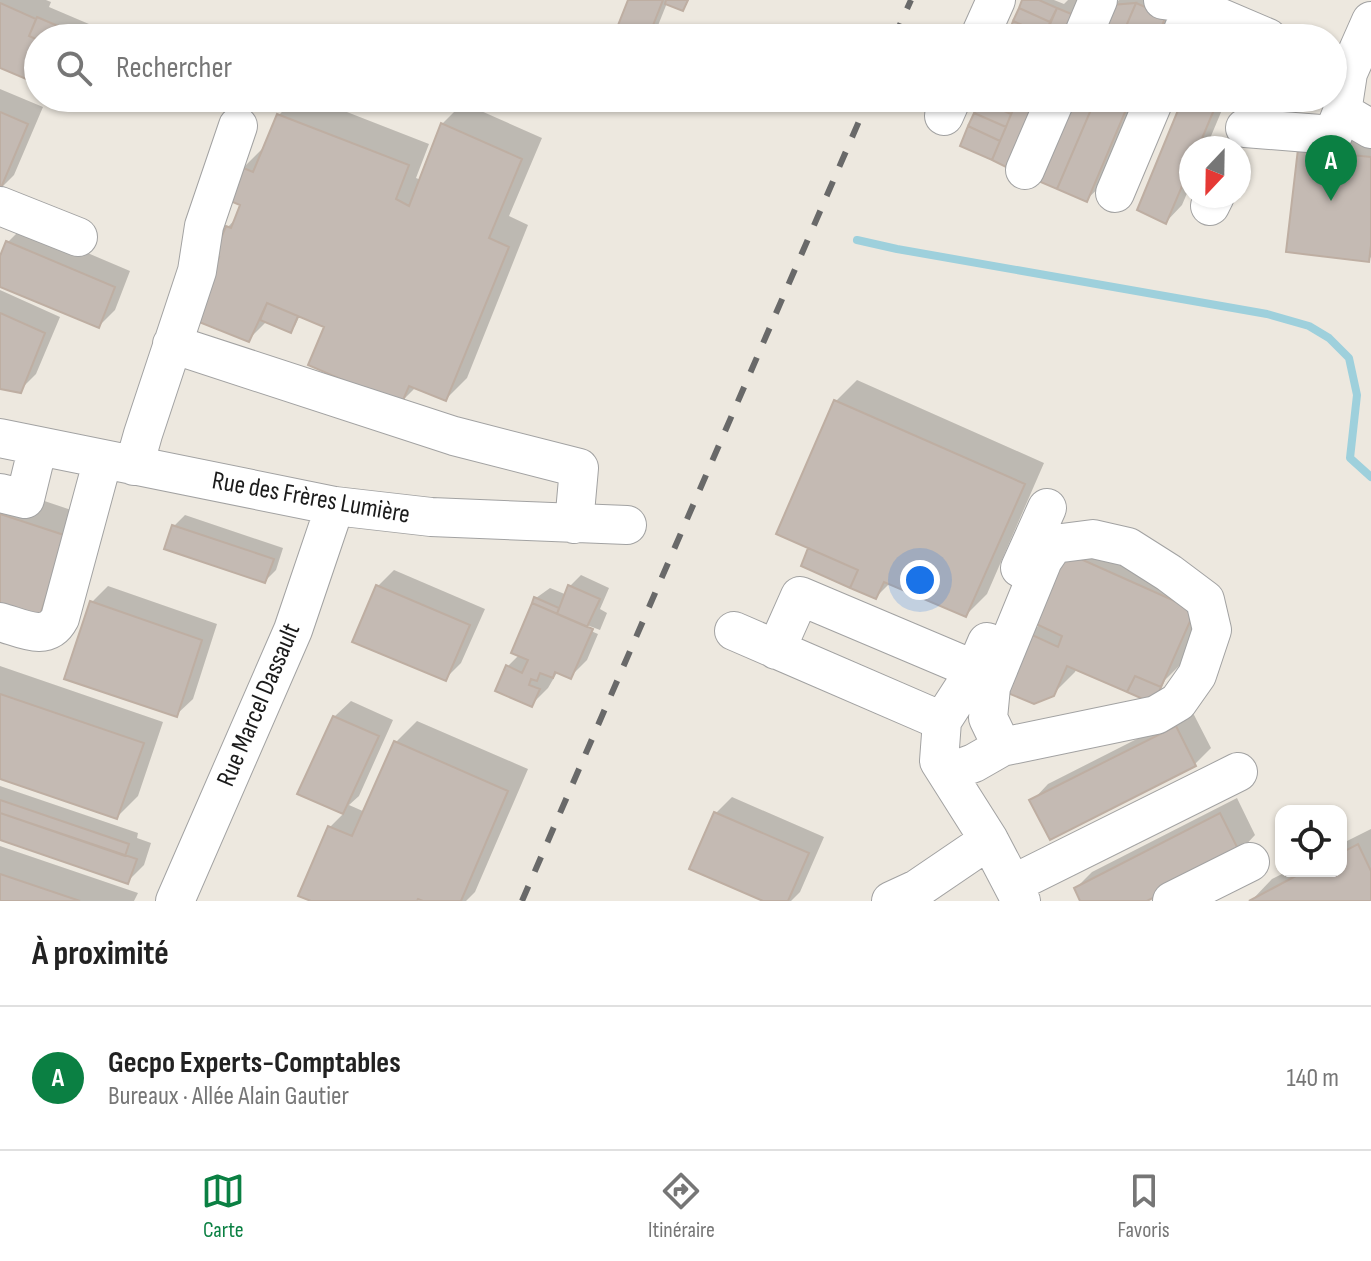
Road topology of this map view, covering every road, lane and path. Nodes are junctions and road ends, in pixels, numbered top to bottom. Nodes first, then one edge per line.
1 (996, 0) edge
2 (1098, 0) edge
3 (1180, 12) edge
4 (1371, 21) edge
5 (985, 24) edge
6 (1088, 24) edge
7 (1221, 24) edge
8 (1351, 74) edge
9 (1050, 112) edge
10 (1149, 112) edge
11 (1356, 120) edge
12 (1247, 125) edge
13 (238, 126) dead end
14 (1025, 170) dead end
15 (1115, 193) dead end
16 (0, 206) edge
17 (78, 237) dead end
18 (172, 344) junction
19 (0, 438) edge
20 (38, 446) junction
21 (118, 463) junction
22 (0, 493) edge
23 (335, 506) junction
24 (1047, 508) dead end
25 (574, 524) junction
26 (627, 525) dead end
27 (0, 622) edge
28 (734, 631) dead end
29 (776, 650) junction
30 (975, 670) junction
31 (942, 721) junction
32 (1002, 747) junction
33 (943, 767) junction
34 (1238, 772) dead end
35 (989, 840) junction
36 (1250, 862) dead end
37 (1017, 893) edge
38 (910, 897) edge
39 (175, 901) edge
40 (1172, 901) edge

1 - 5 street
2 - 6 street
3 - 7 street
4 - 8 street
8 - 11 street
9 - 14 street
10 - 15 street
11 - 12 street
13 - 18 street
16 - 17 street
18 - 21 street
18 - 25 street
19 - 20 street, Rue des Frères Lumière
20 - 21 street, Rue des Frères Lumière
20 - 22 street
21 - 23 street, Rue des Frères Lumière
21 - 27 street
23 - 25 street, Rue des Frères Lumière
23 - 39 street, Rue Marcel Dassault
24 - 30 street
25 - 26 street, Rue des Frères Lumière
28 - 29 street
29 - 30 street
29 - 31 street
30 - 31 street
31 - 33 street
32 - 32 street
32 - 33 street
33 - 35 street
34 - 37 street
35 - 37 street
35 - 38 street
36 - 40 street

